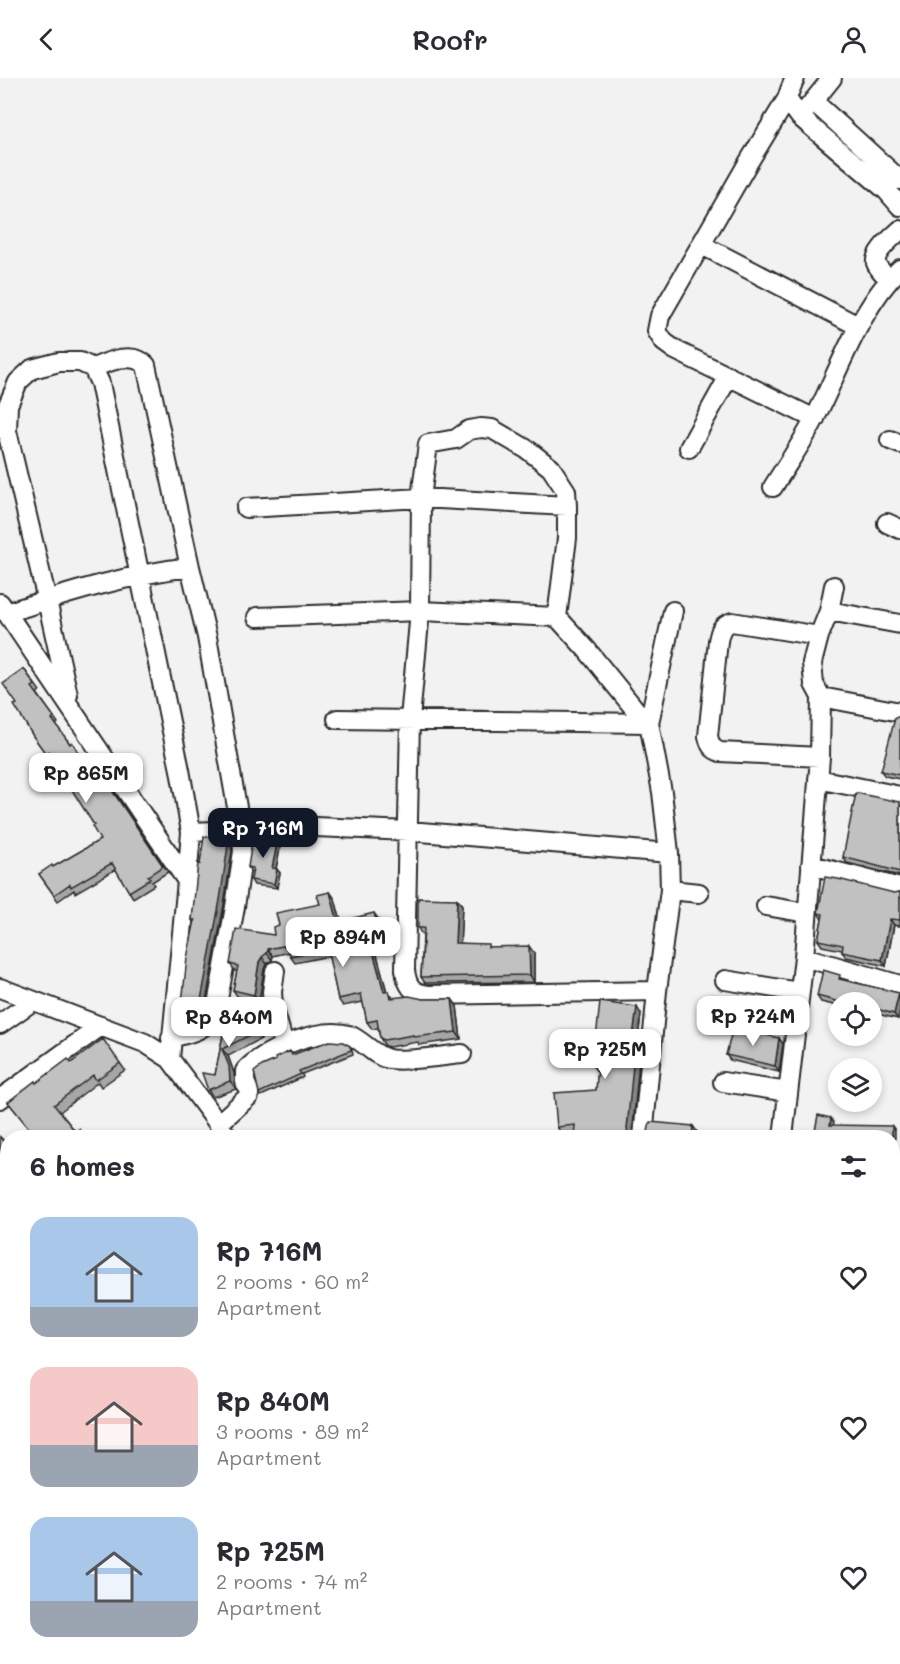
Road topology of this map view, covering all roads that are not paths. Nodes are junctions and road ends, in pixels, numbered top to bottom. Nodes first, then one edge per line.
1 (795, 78) edge
2 (832, 78) edge
3 (787, 99) junction
4 (813, 101) junction
5 (800, 117) junction
6 (900, 180) edge
7 (900, 206) edge
8 (900, 230) edge
9 (702, 245) junction
10 (894, 274) edge
11 (858, 326) junction
12 (93, 368) junction
13 (729, 376) junction
14 (814, 419) junction
15 (4, 430) edge
16 (689, 448) dead end
17 (773, 487) dead end
18 (421, 498) junction
19 (567, 506) junction
20 (246, 508) dead end
21 (190, 567) junction
22 (140, 576) junction
23 (834, 586) dead end
24 (47, 600) junction
25 (3, 608) edge
26 (420, 611) junction
27 (673, 611) dead end
28 (828, 611) junction
29 (257, 616) dead end
30 (557, 617) junction
31 (900, 624) edge
32 (819, 636) junction
33 (821, 697) junction
34 (70, 706) junction
35 (900, 712) edge
36 (337, 719) dead end
37 (410, 719) junction
38 (645, 722) junction
39 (820, 757) junction
40 (818, 779) junction
41 (900, 796) edge
42 (292, 826) dead end
43 (241, 830) junction
44 (409, 831) junction
45 (191, 832) junction
46 (669, 853) junction
47 (811, 865) junction
48 (187, 881) junction
49 (900, 888) edge
50 (670, 890) junction
51 (699, 893) dead end
52 (766, 906) dead end
53 (807, 913) junction
54 (804, 957) junction
55 (275, 971) dead end
56 (725, 980) dead end
57 (900, 985) edge
58 (0, 988) edge
59 (657, 991) junction
60 (799, 992) junction
61 (33, 1001) junction
62 (0, 1024) edge
63 (101, 1026) junction
64 (171, 1038) junction
65 (284, 1044) junction
66 (462, 1054) dead end
67 (170, 1059) junction
68 (723, 1082) dead end
69 (788, 1092) junction
70 (0, 1099) edge
71 (223, 1130) edge
72 (644, 1130) edge
73 (784, 1130) edge

1 - 3 street
2 - 4 street
3 - 5 street
3 - 9 street
4 - 5 street
4 - 6 street
5 - 7 street
8 - 10 street
9 - 11 street
9 - 13 street
10 - 11 street
11 - 14 street
12 - 15 street
12 - 21 street
12 - 22 street
13 - 14 street
13 - 16 street
14 - 17 street
15 - 24 street
18 - 19 street
18 - 19 street
18 - 20 street
18 - 26 street
19 - 30 street
21 - 22 street
21 - 43 street
22 - 24 street
22 - 45 street
23 - 28 street
24 - 25 street
24 - 34 street
25 - 34 street
26 - 29 street
26 - 30 street
26 - 37 street
27 - 38 street
28 - 31 street
28 - 32 street
30 - 38 street
32 - 33 street
32 - 39 street
33 - 35 street
33 - 39 street
34 - 48 street
36 - 37 street
37 - 38 street
37 - 44 street
38 - 46 street
39 - 40 street
40 - 41 street
40 - 47 street
42 - 44 street
43 - 45 street
43 - 64 street
44 - 46 street
44 - 59 street
45 - 48 street
46 - 50 street
47 - 49 street
47 - 53 street
48 - 64 street
50 - 51 street
50 - 59 street
52 - 53 street
53 - 54 street
54 - 57 street
54 - 60 street
55 - 65 street
56 - 60 street
58 - 61 street
59 - 72 street
60 - 69 street
61 - 62 street
61 - 63 street
63 - 67 street
63 - 70 street
64 - 67 street
65 - 66 street
65 - 71 street
67 - 71 street
68 - 69 street
69 - 73 street

